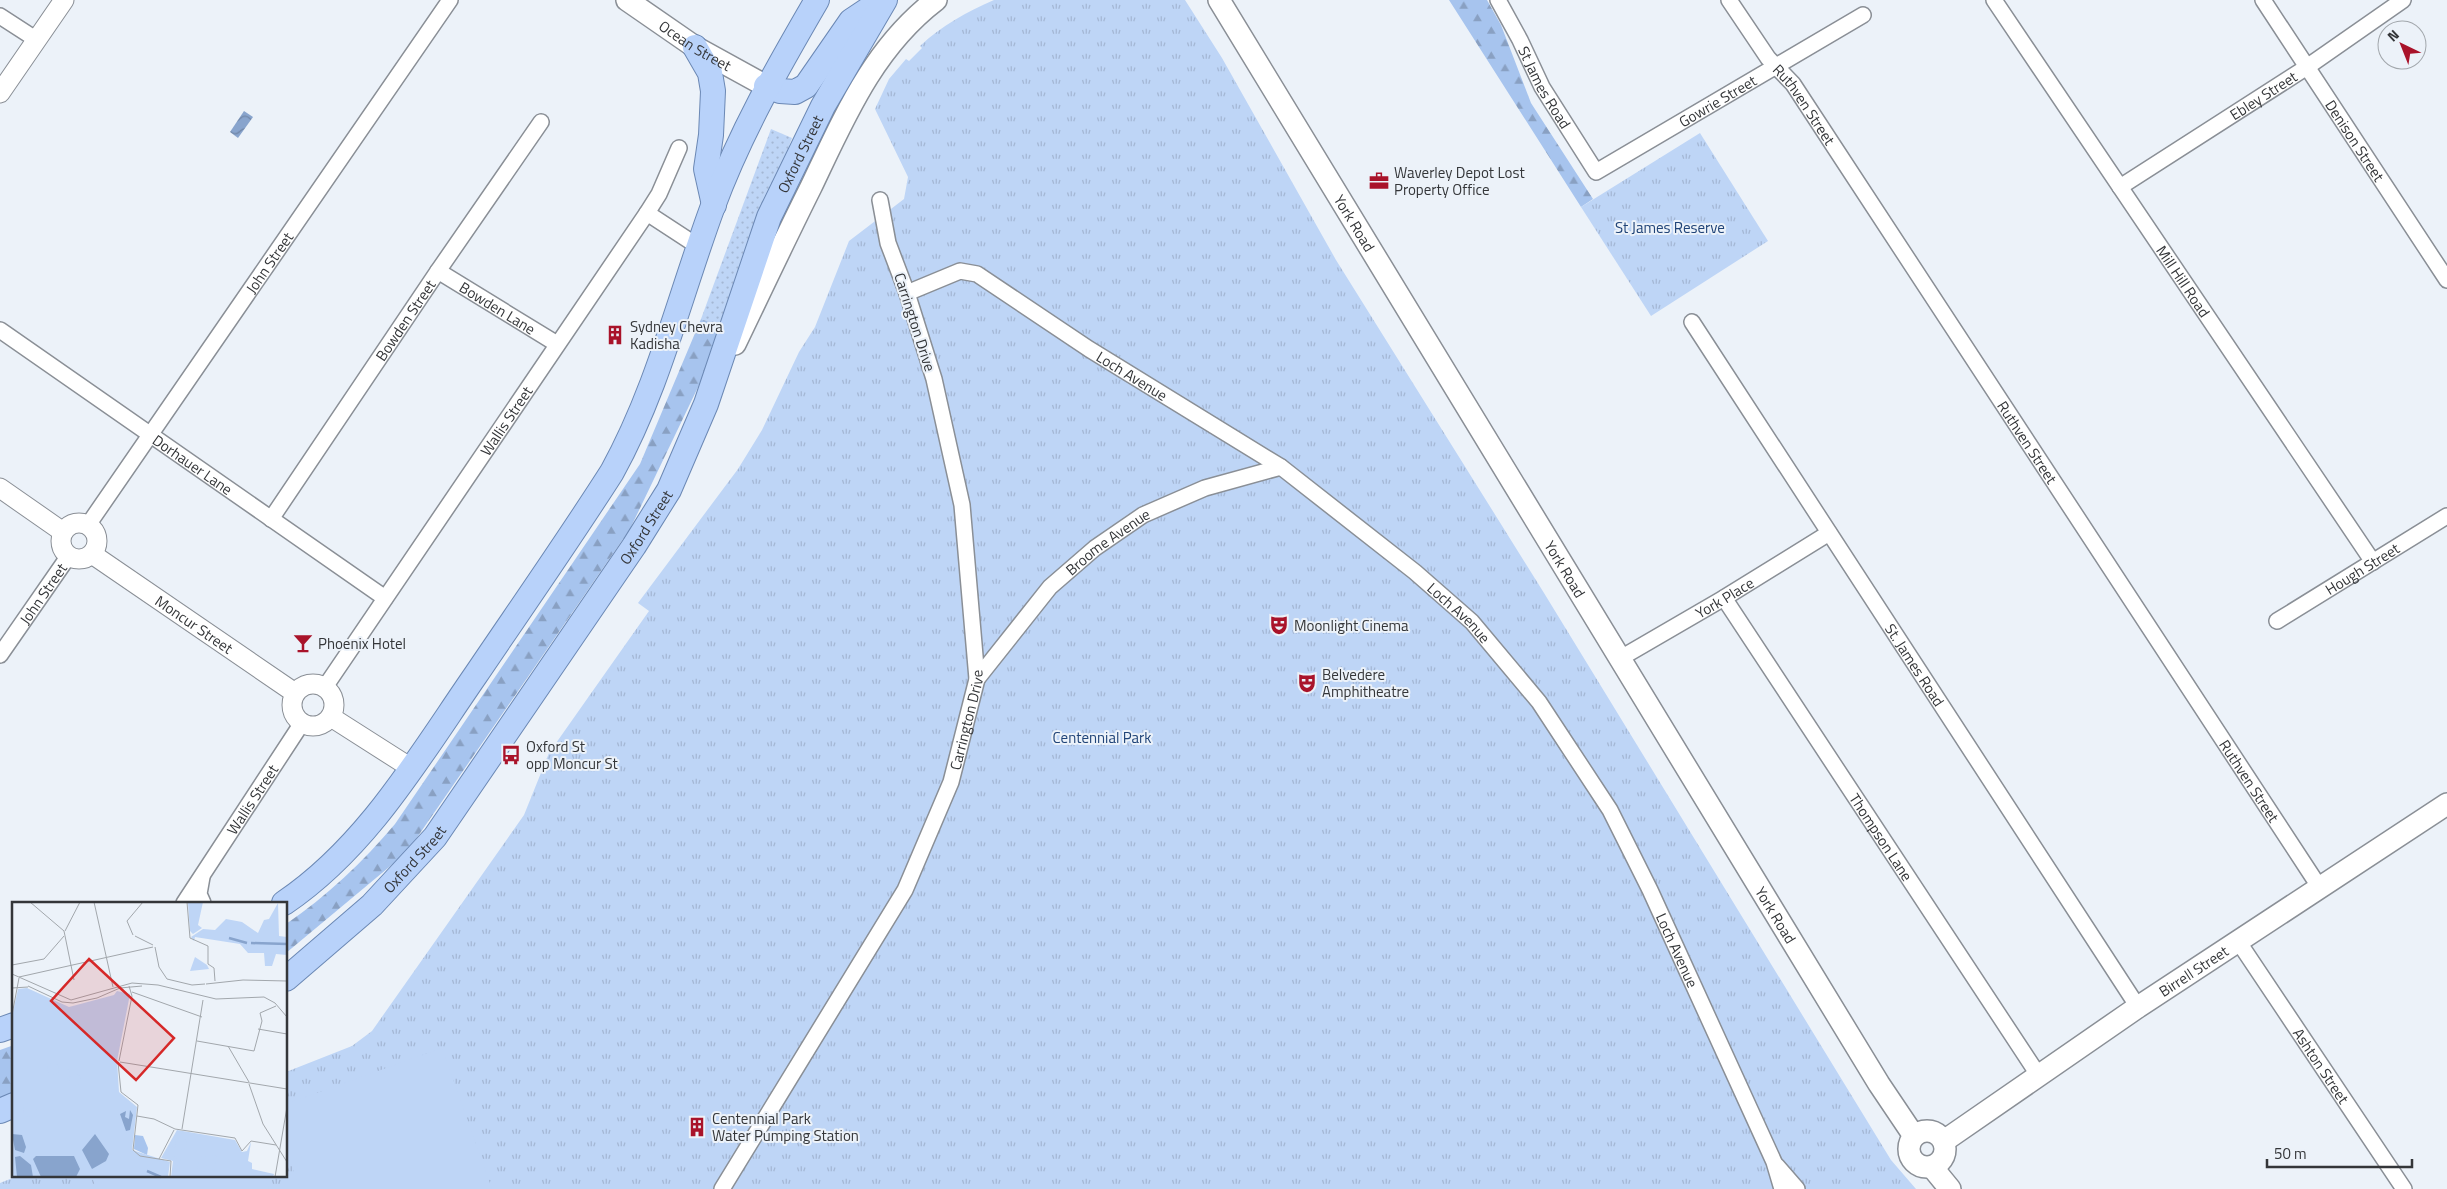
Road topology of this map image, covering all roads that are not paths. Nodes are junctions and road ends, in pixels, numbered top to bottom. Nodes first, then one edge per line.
1 (64, 0) edge
2 (450, 0) edge
3 (626, 0) edge
4 (817, 0) edge
5 (884, 0) edge
6 (936, 0) edge
7 (1219, 0) edge
8 (1498, 0) edge
9 (1729, 0) edge
10 (1994, 0) edge
11 (2263, 0) edge
12 (2403, 0) edge
13 (0, 16) edge
14 (1863, 16) dead end
15 (36, 40) junction
16 (695, 47) junction
17 (1777, 66) junction
18 (2307, 67) junction
19 (766, 86) junction
20 (0, 93) edge
21 (541, 122) dead end
22 (679, 148) dead end
23 (1596, 172) joint
24 (2120, 188) junction
25 (880, 200) dead end
26 (714, 205) junction
27 (647, 213) junction
28 (699, 247) junction
29 (438, 270) junction
30 (2447, 280) edge
31 (907, 293) junction
32 (1692, 322) dead end
33 (0, 330) edge
34 (557, 344) junction
35 (706, 404) junction
36 (152, 435) junction
37 (1281, 467) junction
38 (0, 488) edge
39 (2447, 516) edge
40 (271, 519) junction
41 (88, 525) junction
42 (63, 532) junction
43 (1829, 533) junction
44 (92, 554) junction
45 (68, 557) junction
46 (2373, 562) junction
47 (385, 598) junction
48 (1724, 598) junction
49 (2277, 621) dead end
50 (0, 655) edge
51 (1619, 659) junction
52 (978, 680) junction
53 (325, 687) junction
54 (295, 693) junction
55 (331, 717) junction
56 (302, 723) junction
57 (412, 768) junction
58 (2447, 804) edge
59 (202, 876) junction
60 (2320, 888) junction
61 (185, 902) edge
62 (203, 902) edge
63 (285, 902) edge
64 (2238, 941) junction
65 (292, 972) edge
66 (2138, 1007) junction
67 (12, 1026) edge
68 (0, 1030) edge
69 (2039, 1076) junction
70 (12, 1106) edge
71 (0, 1111) edge
72 (1914, 1136) junction
73 (1944, 1140) junction
74 (1774, 1162) junction
75 (1932, 1166) junction
76 (722, 1189) edge
77 (1782, 1189) edge
78 (1797, 1189) edge
79 (1950, 1189) edge
80 (2404, 1189) edge

1 - 15 street
2 - 36 street, John Street
3 - 16 main road, Ocean Street
4 - 19 main road
5 - 19 main road
5 - 35 main road, Oxford Street
6 - 35 main road
7 - 51 main road, York Road
8 - 23 street, St James Road
9 - 17 street, Ruthven Street
10 - 24 street, Mill Hill Road
11 - 18 street, Denison Street
12 - 18 street, Ebley Street
13 - 15 street
14 - 17 street, Gowrie Street
15 - 20 street
16 - 19 main road, Ocean Street
16 - 26 main road
17 - 23 street, Gowrie Street
17 - 60 street, Ruthven Street
18 - 24 street, Ebley Street
18 - 30 street, Denison Street
19 - 26 main road
21 - 29 street, Bowden Street
22 - 27 street, Wallis Street
24 - 46 street, Mill Hill Road
25 - 31 street, Carrington Drive
26 - 28 main road
27 - 28 street
27 - 34 street, Wallis Street
28 - 57 main road
29 - 34 street, Bowden Lane
29 - 40 street, Bowden Street
31 - 37 street, Loch Avenue
31 - 52 street, Carrington Drive
32 - 43 street, St. James Road
33 - 36 street, Dorhauer Lane
34 - 47 street, Wallis Street
35 - 65 main road, Oxford Street
36 - 40 street, Dorhauer Lane
36 - 41 street, John Street
37 - 52 street, Broome Avenue
37 - 74 street, Loch Avenue
38 - 42 street
39 - 46 street, Hough Street
40 - 47 street, Dorhauer Lane
41 - 42 street
41 - 44 street
42 - 45 street
43 - 48 street, York Place
43 - 66 street, St. James Road
44 - 45 street
44 - 54 street, Moncur Street
45 - 50 street, John Street
46 - 49 street, Hough Street
47 - 53 street, Wallis Street
48 - 51 street, York Place
48 - 69 street, Thompson Lane
51 - 72 main road, York Road
52 - 76 street, Carrington Drive
53 - 54 street
53 - 55 street
54 - 56 street
55 - 56 street
55 - 57 street
56 - 59 street, Wallis Street
57 - 63 main road
58 - 60 main road, Birrell Street
59 - 61 street, Wallis Street
59 - 62 street
60 - 64 main road, Birrell Street
64 - 66 main road, Birrell Street
64 - 80 street, Ashton Street
66 - 69 main road, Birrell Street
67 - 68 main road
69 - 73 main road, Birrell Street
70 - 71 main road
72 - 73 main road
72 - 75 main road
73 - 75 main road
74 - 77 street, Loch Avenue
74 - 78 street
75 - 79 main road

